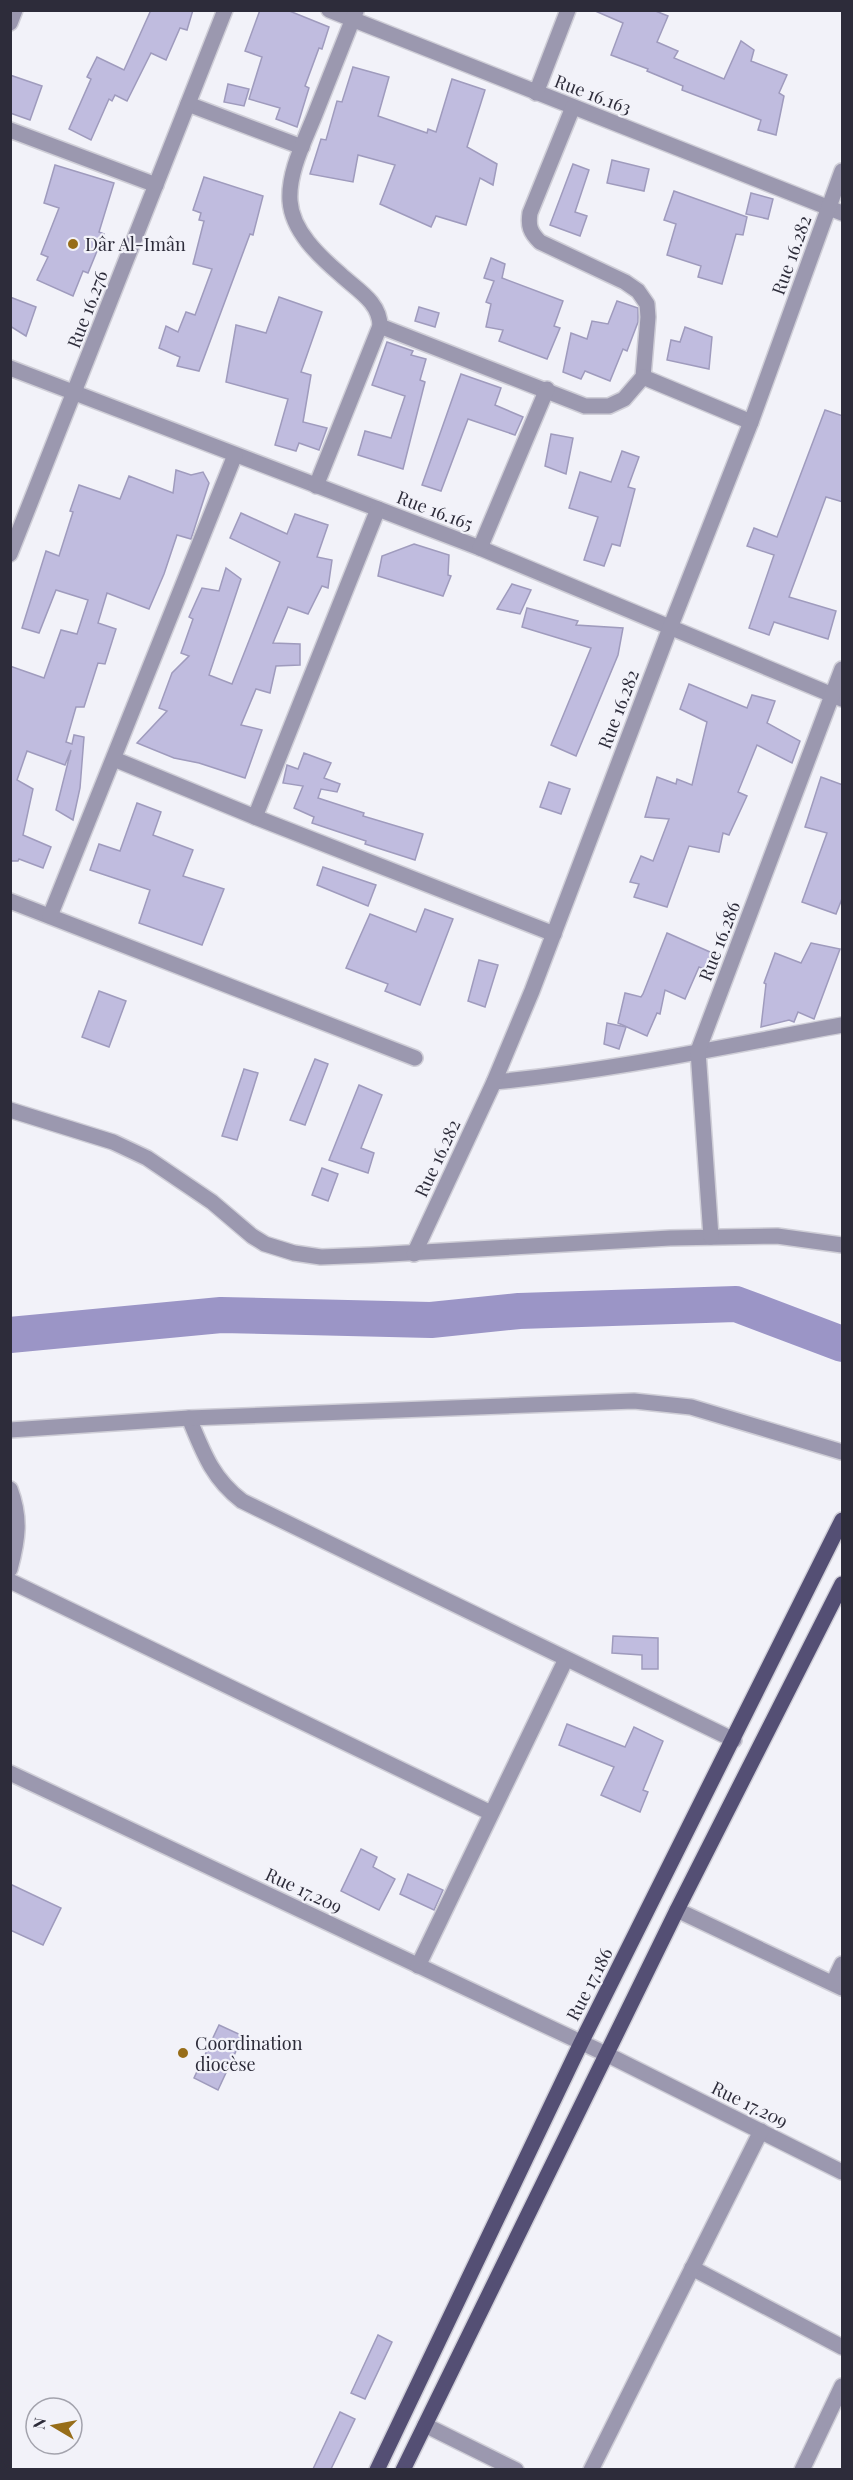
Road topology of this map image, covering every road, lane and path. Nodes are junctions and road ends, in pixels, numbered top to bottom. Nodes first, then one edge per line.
1 (15, 10) edge
2 (225, 10) edge
3 (329, 10) edge
4 (568, 10) edge
5 (354, 15) edge
6 (10, 23) edge
7 (536, 93) junction
8 (188, 104) junction
9 (573, 107) junction
10 (10, 129) edge
11 (302, 147) junction
12 (843, 171) edge
13 (156, 185) junction
14 (836, 210) edge
15 (380, 326) junction
16 (10, 368) edge
17 (643, 377) junction
18 (547, 389) junction
19 (75, 393) junction
20 (751, 422) junction
21 (235, 455) junction
22 (316, 486) junction
23 (378, 510) junction
24 (480, 548) junction
25 (10, 554) edge
26 (669, 628) junction
27 (843, 669) edge
28 (838, 697) edge
29 (114, 759) junction
30 (255, 817) junction
31 (10, 901) edge
32 (50, 916) junction
33 (554, 934) junction
34 (843, 1025) edge
35 (698, 1051) junction
36 (415, 1058) dead end
37 (494, 1082) junction
38 (10, 1110) edge
39 (711, 1237) junction
40 (843, 1245) edge
41 (414, 1254) junction
42 (189, 1418) junction
43 (10, 1430) edge
44 (843, 1452) edge
45 (10, 1489) edge
46 (843, 1520) edge
47 (10, 1569) edge
48 (10, 1581) edge
49 (843, 1584) edge
50 (566, 1659) junction
51 (734, 1740) junction
52 (10, 1773) edge
53 (491, 1813) junction
54 (677, 1910) junction
55 (843, 1964) edge
56 (418, 1966) junction
57 (838, 1986) edge
58 (581, 2043) junction
59 (608, 2055) junction
60 (761, 2131) junction
61 (843, 2172) edge
62 (692, 2268) junction
63 (843, 2347) edge
64 (843, 2386) edge
65 (425, 2425) junction
66 (377, 2469) edge
67 (403, 2469) edge
68 (516, 2469) edge
69 (591, 2469) edge
70 (802, 2469) edge

1 - 6 street
2 - 8 street, Rue 16.276
3 - 5 street, Rue 16.163
4 - 7 street
5 - 7 street, Rue 16.163
5 - 11 street
7 - 9 street, Rue 16.163
8 - 11 street
8 - 13 street, Rue 16.276
9 - 14 street, Rue 16.163
9 - 17 street
10 - 13 street
11 - 15 street
12 - 14 street, Rue 16.282
13 - 19 street, Rue 16.276
14 - 20 street, Rue 16.282
15 - 18 street
15 - 22 street
16 - 19 street, Rue 16.165
17 - 18 street
17 - 20 street
18 - 24 street
19 - 21 street, Rue 16.165
19 - 25 street, Rue 16.276
20 - 26 street, Rue 16.282
21 - 22 street, Rue 16.165
21 - 29 street
22 - 23 street, Rue 16.165
23 - 24 street, Rue 16.165
23 - 30 street
24 - 26 street, Rue 16.165
26 - 28 street, Rue 16.165
26 - 33 street, Rue 16.282
27 - 28 street, Rue 16.286
28 - 35 street, Rue 16.286
29 - 30 street
29 - 32 street
30 - 33 street
31 - 32 street
32 - 36 street
33 - 37 street, Rue 16.282
34 - 35 street
35 - 37 street
35 - 39 street, Rue 16.286
37 - 41 street, Rue 16.282
38 - 41 street
39 - 40 street
39 - 41 street
42 - 43 street
42 - 44 street
42 - 50 street
45 - 47 street
46 - 51 main road, Rue 17.186
48 - 53 street
49 - 54 main road
50 - 51 street
50 - 53 street
51 - 58 main road, Rue 17.186
52 - 56 street, Rue 17.209
53 - 56 street
54 - 57 street
54 - 59 main road
55 - 57 street
56 - 58 street, Rue 17.209
58 - 59 street, Rue 17.209
58 - 66 main road, Rue 17.186
59 - 60 street, Rue 17.209
59 - 65 main road
60 - 61 street, Rue 17.209
60 - 62 street
62 - 63 street
62 - 69 street
64 - 70 street
65 - 67 main road
65 - 68 street

